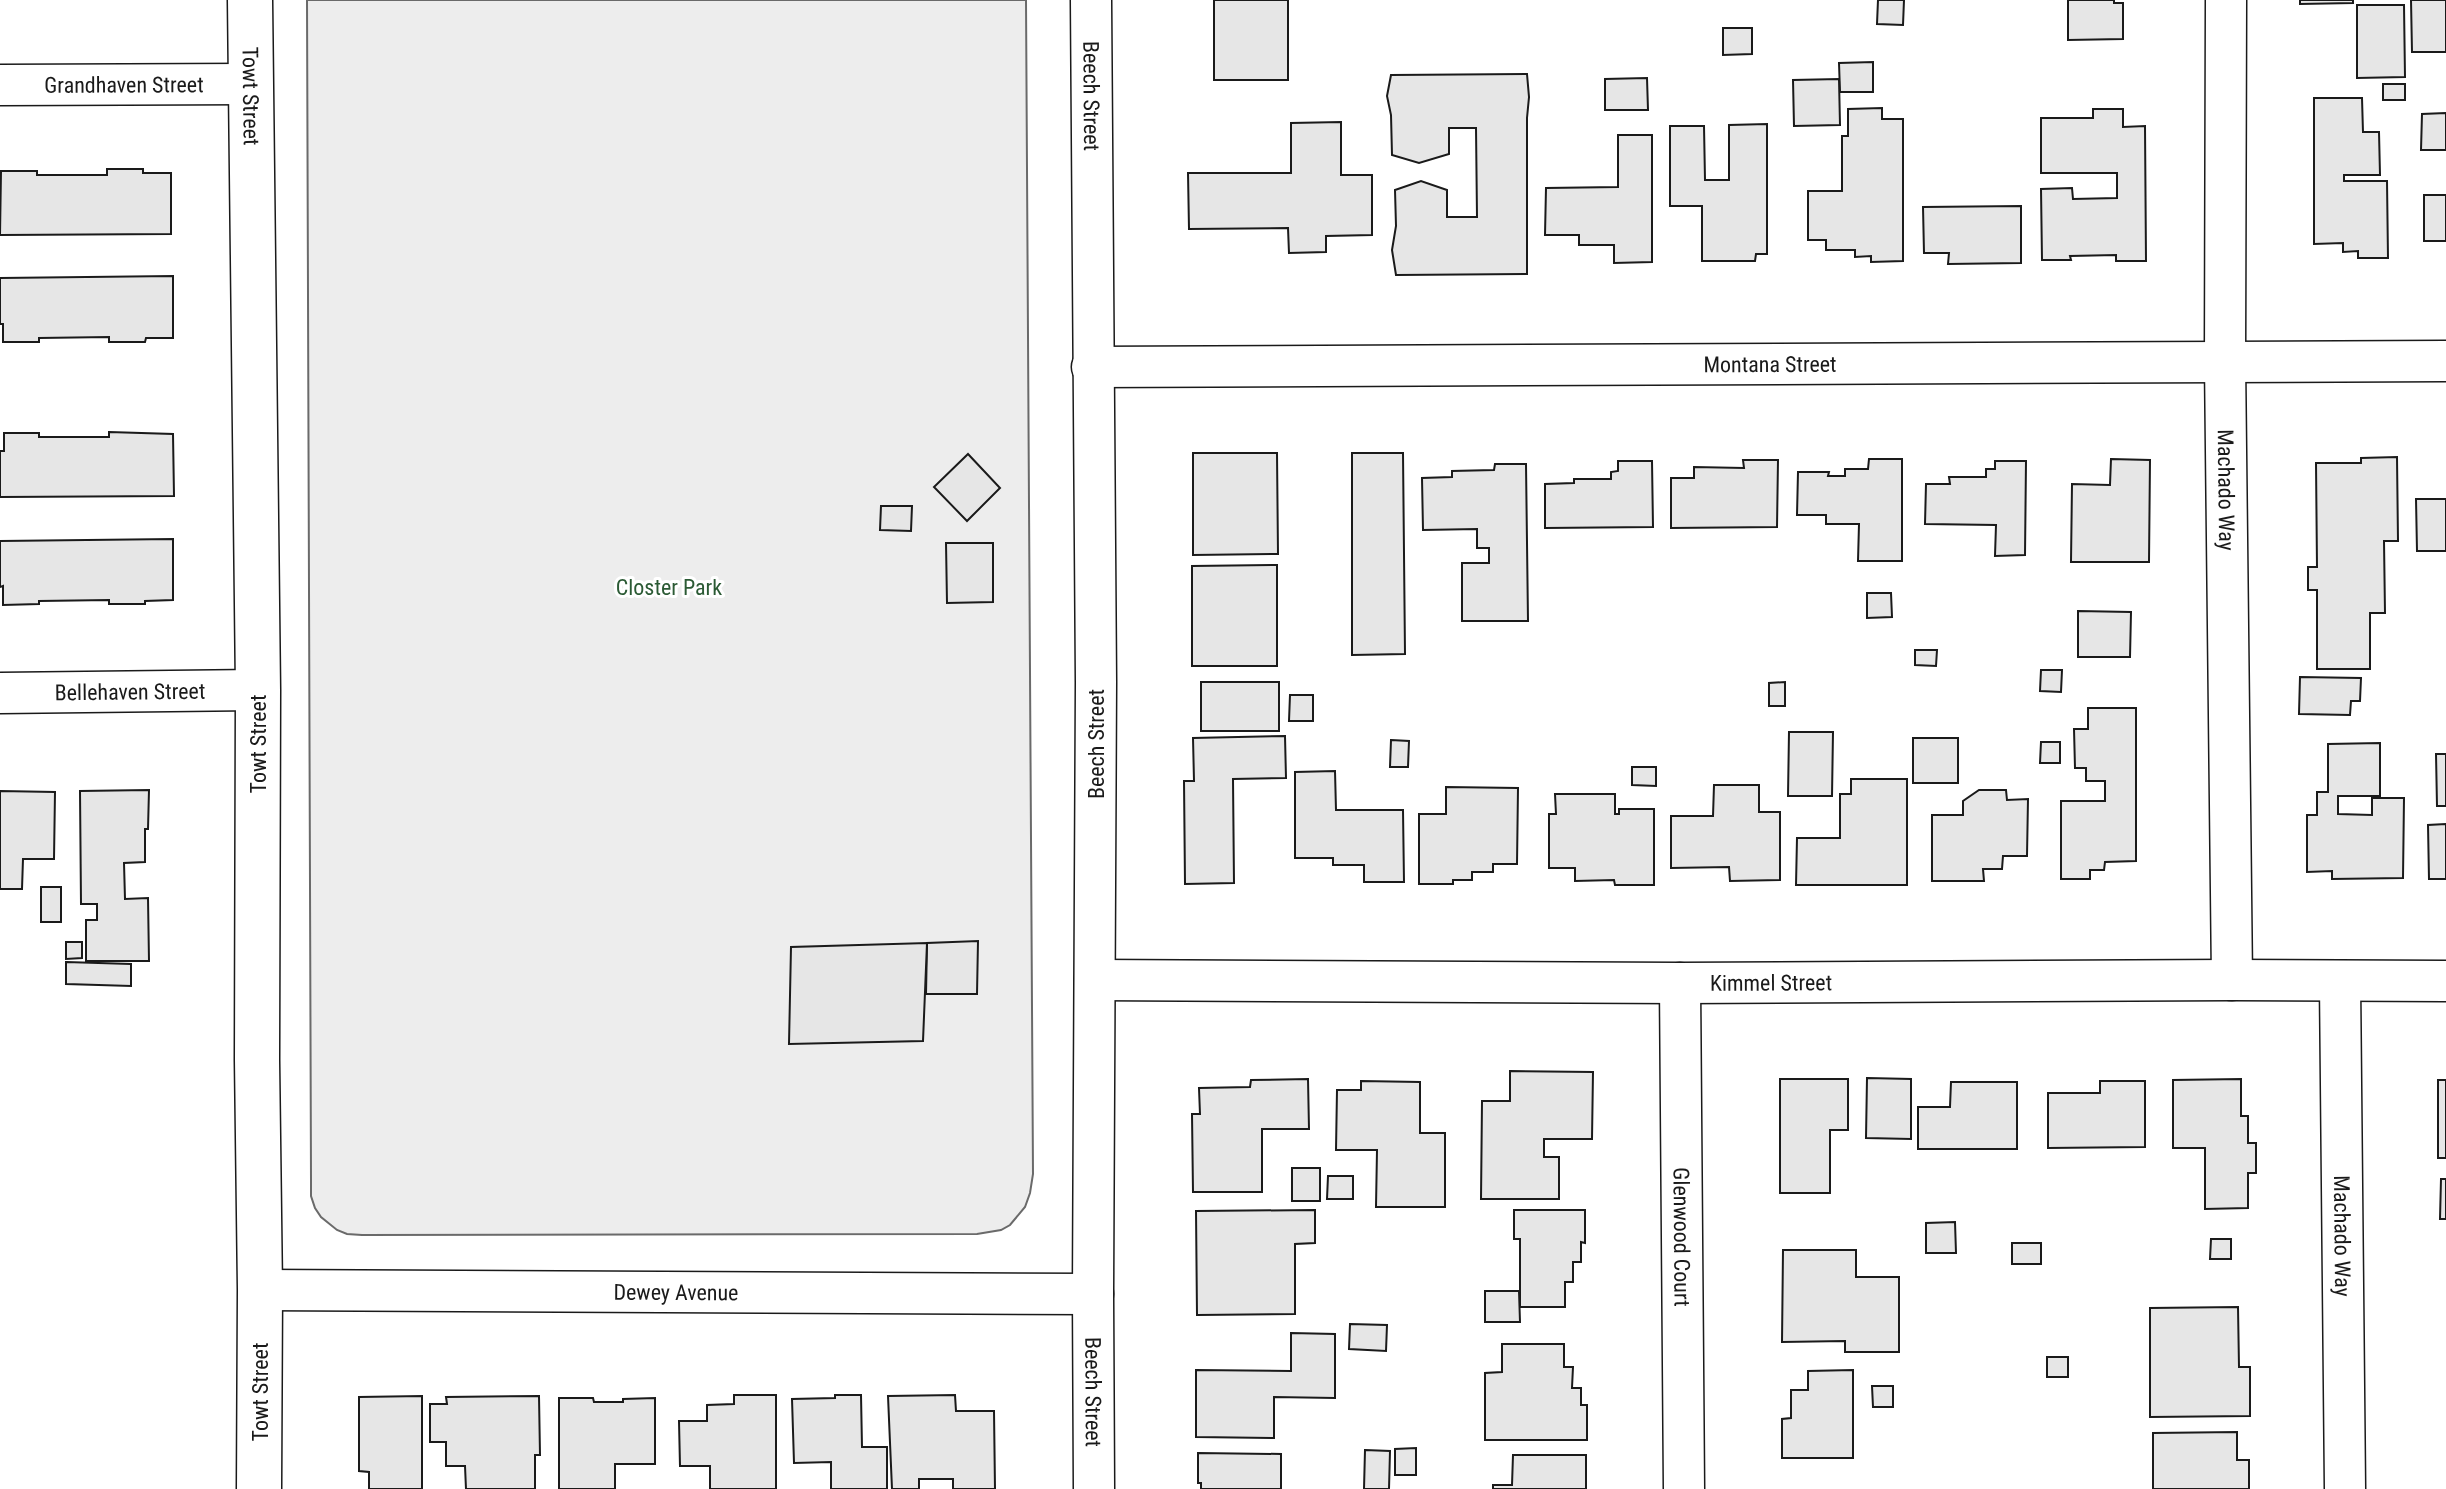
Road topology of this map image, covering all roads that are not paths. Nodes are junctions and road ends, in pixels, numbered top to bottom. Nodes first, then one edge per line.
1 (250, 0) edge
2 (1091, 0) edge
3 (2226, 0) edge
4 (250, 84) junction
5 (0, 85) edge
6 (2225, 361) junction
7 (2446, 361) edge
8 (1092, 367) junction
9 (258, 690) junction
10 (0, 693) edge
11 (1095, 980) junction
12 (2232, 980) junction
13 (2446, 981) edge
14 (2340, 982) junction
15 (1680, 983) junction
16 (260, 1290) junction
17 (1093, 1294) junction
18 (259, 1489) edge
19 (1094, 1489) edge
20 (1684, 1489) edge
21 (2345, 1489) edge

1 - 4 street, Towt Street
2 - 8 street, Beech Street
3 - 6 street, Machado Way
4 - 5 street, Grandhaven Street
4 - 9 street, Towt Street
6 - 7 street, Montana Street
6 - 8 street, Montana Street
6 - 12 street, Machado Way
8 - 11 street, Beech Street
9 - 10 street, Bellehaven Street
9 - 16 street, Towt Street
11 - 15 street, Kimmel Street
11 - 17 street, Beech Street
12 - 14 street, Kimmel Street
12 - 15 street, Kimmel Street
13 - 14 street, Kimmel Street
14 - 21 street, Machado Way
15 - 20 street, Glenwood Court
16 - 17 street, Dewey Avenue
16 - 18 street, Towt Street
17 - 19 street, Beech Street

